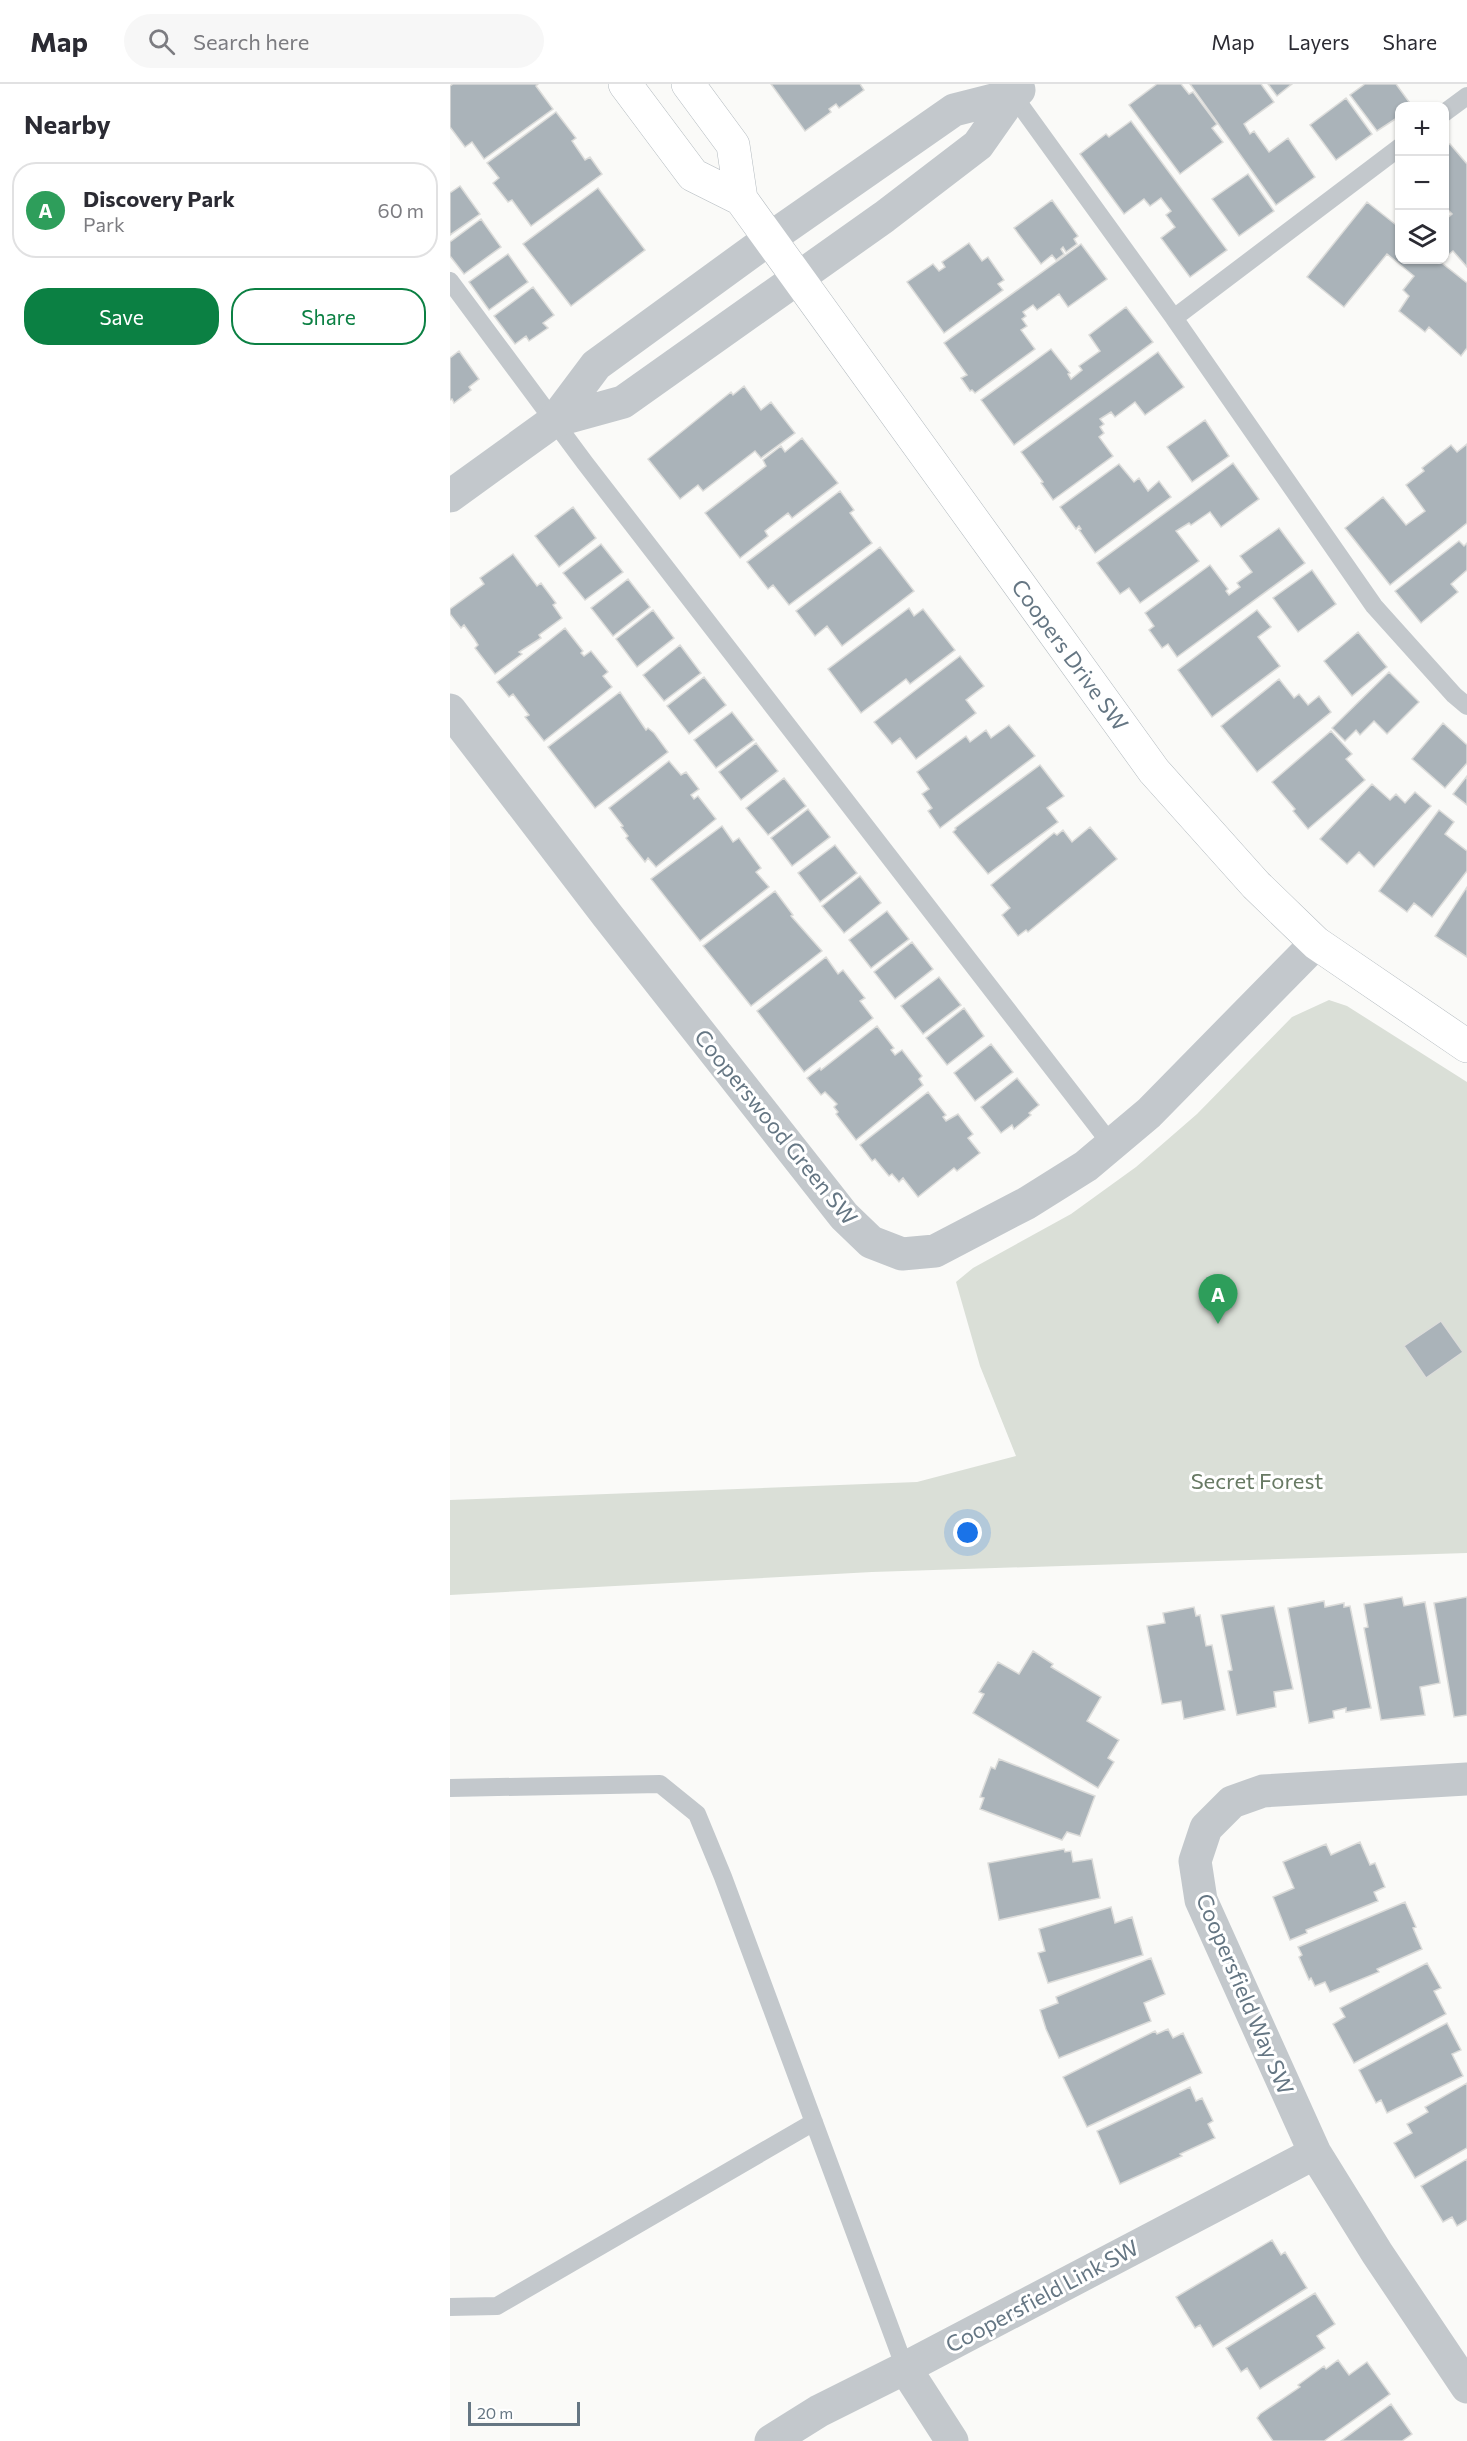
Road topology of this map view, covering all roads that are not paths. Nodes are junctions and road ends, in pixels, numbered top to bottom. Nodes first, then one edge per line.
1 (625, 84) edge
2 (688, 84) edge
3 (1015, 88) edge
4 (1467, 96) edge
5 (1449, 109) edge
6 (1395, 151) edge
7 (741, 199) junction
8 (769, 239) junction
9 (797, 278) junction
10 (450, 281) edge
11 (1174, 318) junction
12 (554, 421) junction
13 (450, 496) edge
14 (1467, 706) edge
15 (450, 710) edge
16 (1316, 943) junction
17 (1467, 1046) edge
18 (1111, 1144) junction
19 (1467, 1779) edge
20 (450, 1788) edge
21 (814, 2122) junction
22 (1315, 2153) junction
23 (450, 2307) edge
24 (905, 2368) junction
25 (1467, 2386) edge
26 (771, 2441) edge
27 (952, 2441) edge

1 - 7 street, Coopers Drive SW
2 - 7 street, Coopers Drive SW
3 - 8 street
3 - 9 street
3 - 11 lane
4 - 5 lane
6 - 11 lane
7 - 8 street, Coopers Drive SW
8 - 9 street, Coopers Drive SW
8 - 12 street
9 - 12 street
9 - 16 street, Coopers Drive SW
10 - 12 lane
11 - 14 lane
12 - 13 street
12 - 18 lane
15 - 18 street, Cooperswood Green SW
16 - 17 street, Coopers Drive SW
16 - 18 street, Cooperswood Green SW
19 - 22 street, Coopersfield Way SW
20 - 21 lane
21 - 23 lane
21 - 24 lane
22 - 24 street, Coopersfield Link SW
22 - 25 street, Coopersfield Way SW
24 - 26 street, Coopersfield Link SW
24 - 27 street

